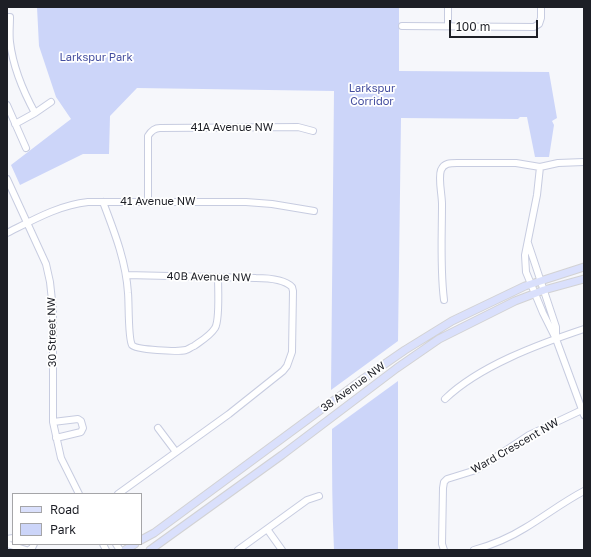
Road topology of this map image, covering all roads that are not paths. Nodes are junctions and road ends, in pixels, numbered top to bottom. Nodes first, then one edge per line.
1 (448, 7) edge
2 (542, 7) edge
3 (7, 17) edge
4 (402, 26) dead end
5 (448, 26) junction
6 (51, 102) dead end
7 (7, 105) edge
8 (35, 113) junction
9 (15, 124) junction
10 (313, 131) dead end
11 (26, 148) dead end
12 (584, 162) edge
13 (540, 167) junction
14 (7, 179) edge
15 (103, 202) junction
16 (148, 202) junction
17 (314, 211) dead end
18 (27, 223) junction
19 (7, 233) edge
20 (528, 243) junction
21 (584, 266) edge
22 (126, 276) junction
23 (218, 277) junction
24 (584, 279) edge
25 (540, 280) junction
26 (530, 284) junction
27 (544, 290) junction
28 (534, 293) junction
29 (444, 300) dead end
30 (584, 329) edge
31 (556, 339) junction
32 (445, 399) dead end
33 (583, 411) edge
34 (53, 422) junction
35 (158, 428) dead end
36 (56, 438) junction
37 (176, 452) junction
38 (584, 491) edge
39 (78, 493) edge
40 (119, 493) edge
41 (319, 496) dead end
42 (267, 529) junction
43 (142, 539) edge
44 (7, 544) edge
45 (26, 550) edge
46 (150, 550) edge
47 (238, 550) edge
48 (282, 550) edge
49 (444, 550) edge
50 (474, 550) edge

1 - 5 street
2 - 5 street
3 - 8 street
4 - 5 street
6 - 8 street
7 - 9 street
8 - 9 street
9 - 11 street
10 - 16 street, 41A Avenue NW
12 - 13 street
13 - 20 street
13 - 29 street
14 - 18 street, 30 Street NW
15 - 16 street, 41 Avenue NW
15 - 18 street, 41 Avenue NW
15 - 22 street
16 - 17 street, 41 Avenue NW
18 - 19 street, 41 Avenue NW
18 - 34 street, 30 Street NW
20 - 25 street
20 - 26 street
21 - 25 main road, 38 Avenue NW
22 - 23 street, 40B Avenue NW
22 - 23 street
23 - 37 street, 40B Avenue NW
24 - 27 main road, 38 Avenue NW
25 - 26 main road, 38 Avenue NW
25 - 27 street
26 - 28 street
26 - 43 main road, 38 Avenue NW
27 - 28 main road, 38 Avenue NW
27 - 31 street
28 - 31 street
28 - 46 main road, 38 Avenue NW
30 - 31 street
31 - 32 street
31 - 33 street
33 - 49 street, Ward Crescent NW
34 - 36 street, 30 Street NW
34 - 36 street
35 - 37 street
36 - 39 street, 30 Street NW
37 - 40 street
38 - 50 street
41 - 42 street
42 - 47 street
42 - 48 street
44 - 45 street

